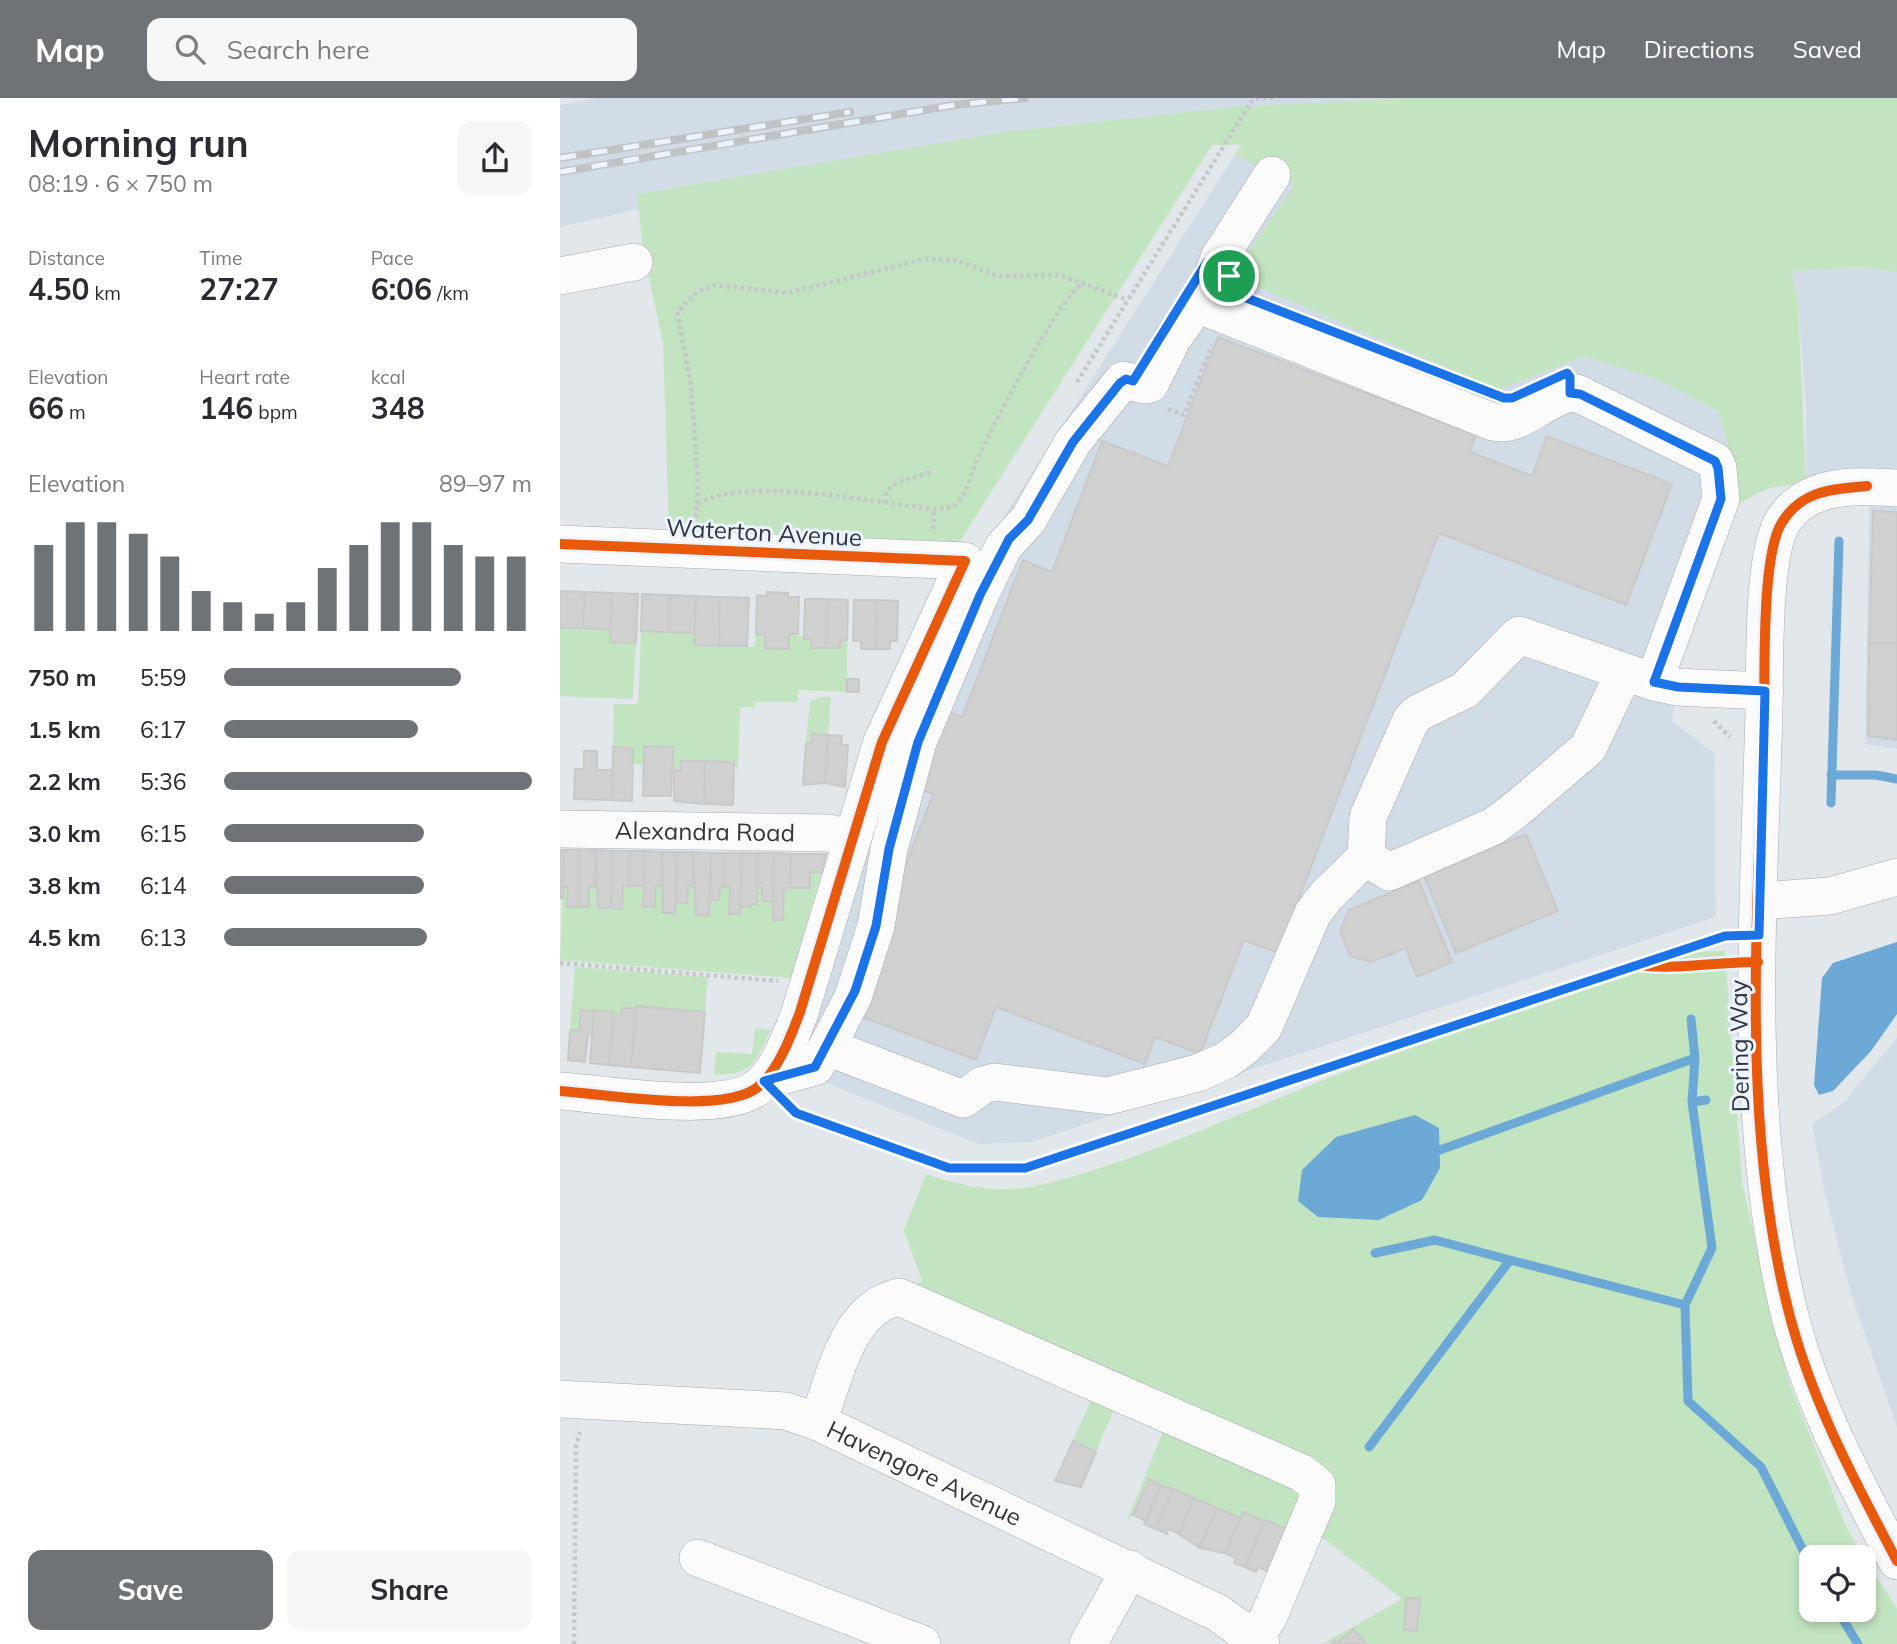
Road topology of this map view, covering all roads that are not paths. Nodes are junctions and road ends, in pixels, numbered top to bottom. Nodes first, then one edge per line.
1 (1272, 175) dead end
2 (634, 262) dead end
3 (560, 276) edge
4 (1196, 304) junction
5 (1882, 487) edge
6 (560, 544) edge
7 (1639, 677) junction
8 (1765, 691) junction
9 (560, 830) edge
10 (851, 838) junction
11 (1366, 857) junction
12 (1897, 877) edge
13 (1759, 918) junction
14 (827, 1047) junction
15 (764, 1081) junction
16 (560, 1091) edge
17 (560, 1399) edge
18 (818, 1422) junction
19 (698, 1558) dead end
20 (1897, 1561) edge
21 (1130, 1569) junction
22 (1257, 1641) edge
23 (922, 1644) edge
24 (1088, 1644) edge

1 - 4 street
2 - 3 street
4 - 7 street
4 - 14 street
5 - 8 street, Dering Way
6 - 10 street, Waterton Avenue
7 - 8 street
7 - 11 street
7 - 11 street
8 - 13 street, Dering Way
9 - 10 street, Alexandra Road
10 - 15 street
11 - 14 street
12 - 13 street
13 - 20 street, Dering Way
14 - 15 street
15 - 16 street
17 - 18 street, Havengore Avenue
18 - 21 street, Havengore Avenue
18 - 22 street
19 - 23 street
21 - 22 street, Havengore Avenue
21 - 24 street

